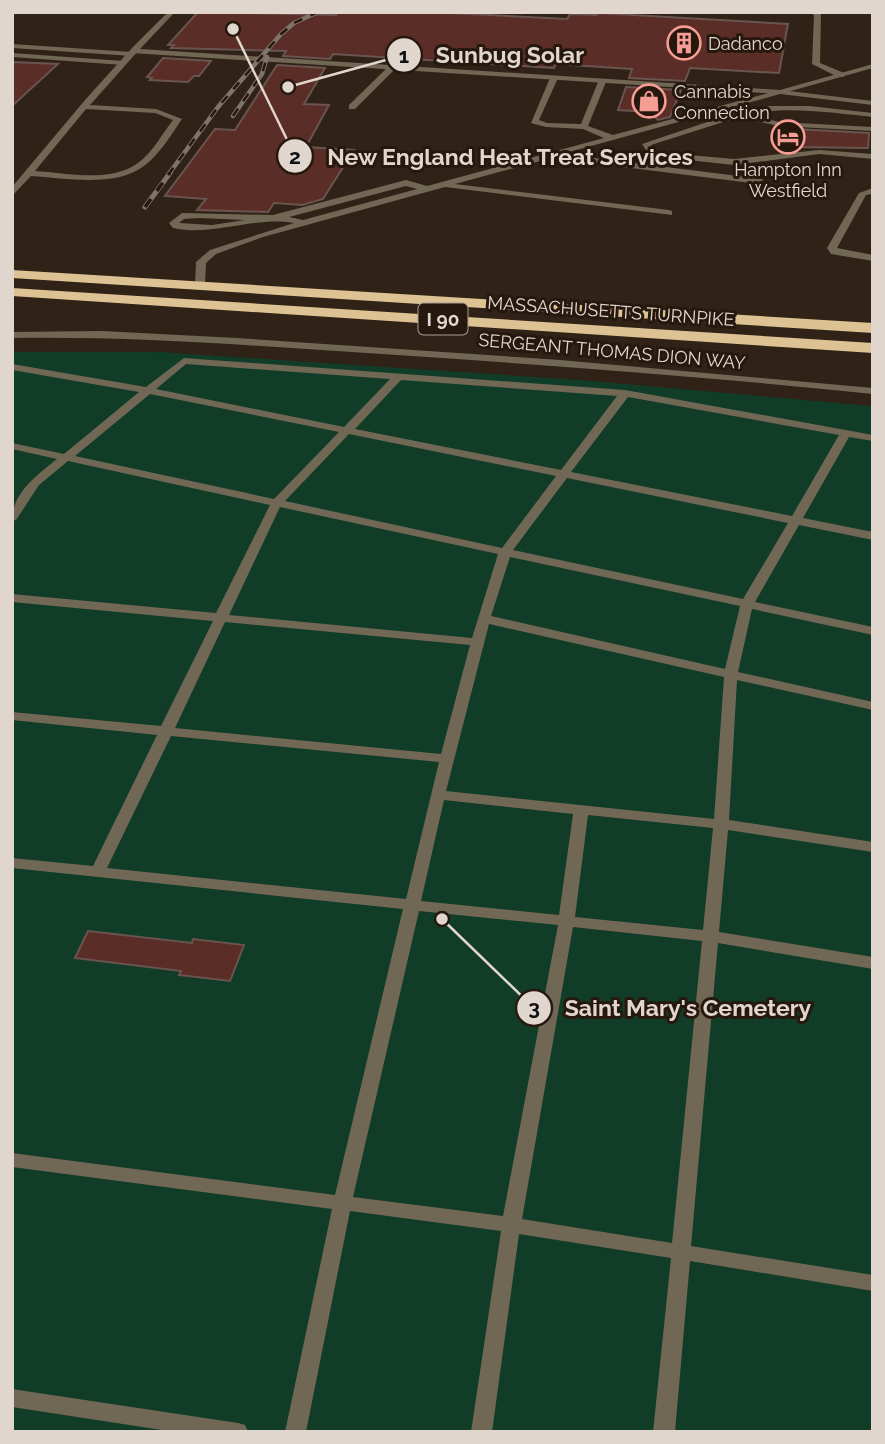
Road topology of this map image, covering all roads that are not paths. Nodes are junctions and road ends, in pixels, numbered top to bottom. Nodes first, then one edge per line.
1 (172, 12) edge
2 (811, 12) edge
3 (12, 46) edge
4 (133, 53) junction
5 (12, 55) edge
6 (123, 63) junction
7 (873, 66) edge
8 (392, 68) junction
9 (841, 75) junction
10 (554, 78) junction
11 (602, 82) junction
12 (780, 92) junction
13 (873, 103) edge
14 (86, 105) junction
15 (352, 107) dead end
16 (740, 114) junction
17 (873, 115) edge
18 (584, 127) junction
19 (873, 130) edge
20 (612, 138) junction
21 (546, 155) junction
22 (873, 157) edge
23 (29, 173) junction
24 (759, 181) dead end
25 (440, 185) junction
26 (427, 189) junction
27 (873, 191) edge
28 (12, 193) edge
29 (669, 213) dead end
30 (273, 218) junction
31 (308, 222) junction
32 (873, 258) edge
33 (12, 274) edge
34 (200, 286) junction
35 (12, 293) edge
36 (873, 328) edge
37 (12, 335) edge
38 (873, 350) edge
39 (12, 367) edge
40 (399, 376) junction
41 (145, 390) junction
42 (873, 391) edge
43 (625, 393) junction
44 (346, 430) junction
45 (846, 433) junction
46 (873, 438) edge
47 (12, 446) edge
48 (64, 457) junction
49 (565, 474) junction
50 (275, 504) junction
51 (12, 517) edge
52 (798, 521) junction
53 (873, 536) edge
54 (505, 552) junction
55 (12, 598) edge
56 (747, 604) junction
57 (221, 616) junction
58 (486, 619) junction
59 (873, 631) edge
60 (477, 642) junction
61 (731, 673) junction
62 (873, 706) edge
63 (12, 716) edge
64 (167, 732) junction
65 (449, 759) junction
66 (438, 795) junction
67 (581, 812) junction
68 (721, 824) junction
69 (873, 847) edge
70 (12, 863) edge
71 (98, 872) junction
72 (413, 903) junction
73 (566, 923) junction
74 (709, 936) junction
75 (873, 963) edge
76 (12, 1160) edge
77 (342, 1201) junction
78 (511, 1224) junction
79 (683, 1252) junction
80 (873, 1283) edge
81 (12, 1398) edge
82 (238, 1432) edge
83 (295, 1432) edge
84 (481, 1432) edge
85 (664, 1432) edge

1 - 4 street
2 - 9 street
3 - 4 street
4 - 6 street
4 - 8 street
5 - 6 street
6 - 14 street
7 - 9 street
8 - 10 street
8 - 15 street
9 - 12 street
10 - 11 street
10 - 18 street
11 - 12 street
11 - 18 street
12 - 13 street
12 - 20 street
14 - 23 street
14 - 23 street
16 - 17 street
16 - 19 street
16 - 22 street
18 - 20 street
20 - 21 street
21 - 24 street
21 - 25 street
23 - 28 street
25 - 26 street
25 - 29 street
26 - 30 street
26 - 31 street
27 - 32 street
30 - 30 street
30 - 31 street
31 - 34 street
33 - 34 highway, MASSACHUSETTS TURNPIKE / I 90
34 - 36 highway, MASSACHUSETTS TURNPIKE / I 90
35 - 38 highway, MASSACHUSETTS TURNPIKE / I 90
37 - 42 street, SERGEANT THOMAS DION WAY
39 - 41 street
40 - 41 street
40 - 43 street
40 - 44 street
41 - 44 street
41 - 48 street
43 - 45 street
43 - 49 street
44 - 49 street
44 - 50 street
45 - 46 street
45 - 52 street
47 - 48 street
48 - 50 street
48 - 51 street
49 - 52 street
49 - 54 street
50 - 54 street
50 - 57 street
52 - 53 street
52 - 56 street
54 - 56 street
54 - 58 street
55 - 57 street
56 - 59 street
56 - 61 street
57 - 60 street
57 - 64 street
58 - 60 street
58 - 61 street
60 - 65 street
61 - 62 street
61 - 68 street
63 - 64 street
64 - 65 street
64 - 71 street
65 - 66 street
66 - 67 street
66 - 72 street
67 - 68 street
67 - 73 street
68 - 69 street
68 - 74 street
70 - 71 street
71 - 72 street
72 - 73 street
72 - 77 street
73 - 74 street
73 - 78 street
74 - 75 street
74 - 79 street
76 - 77 street
77 - 78 street
77 - 83 street
78 - 79 street
78 - 84 street
79 - 80 street
79 - 85 street
81 - 82 street

